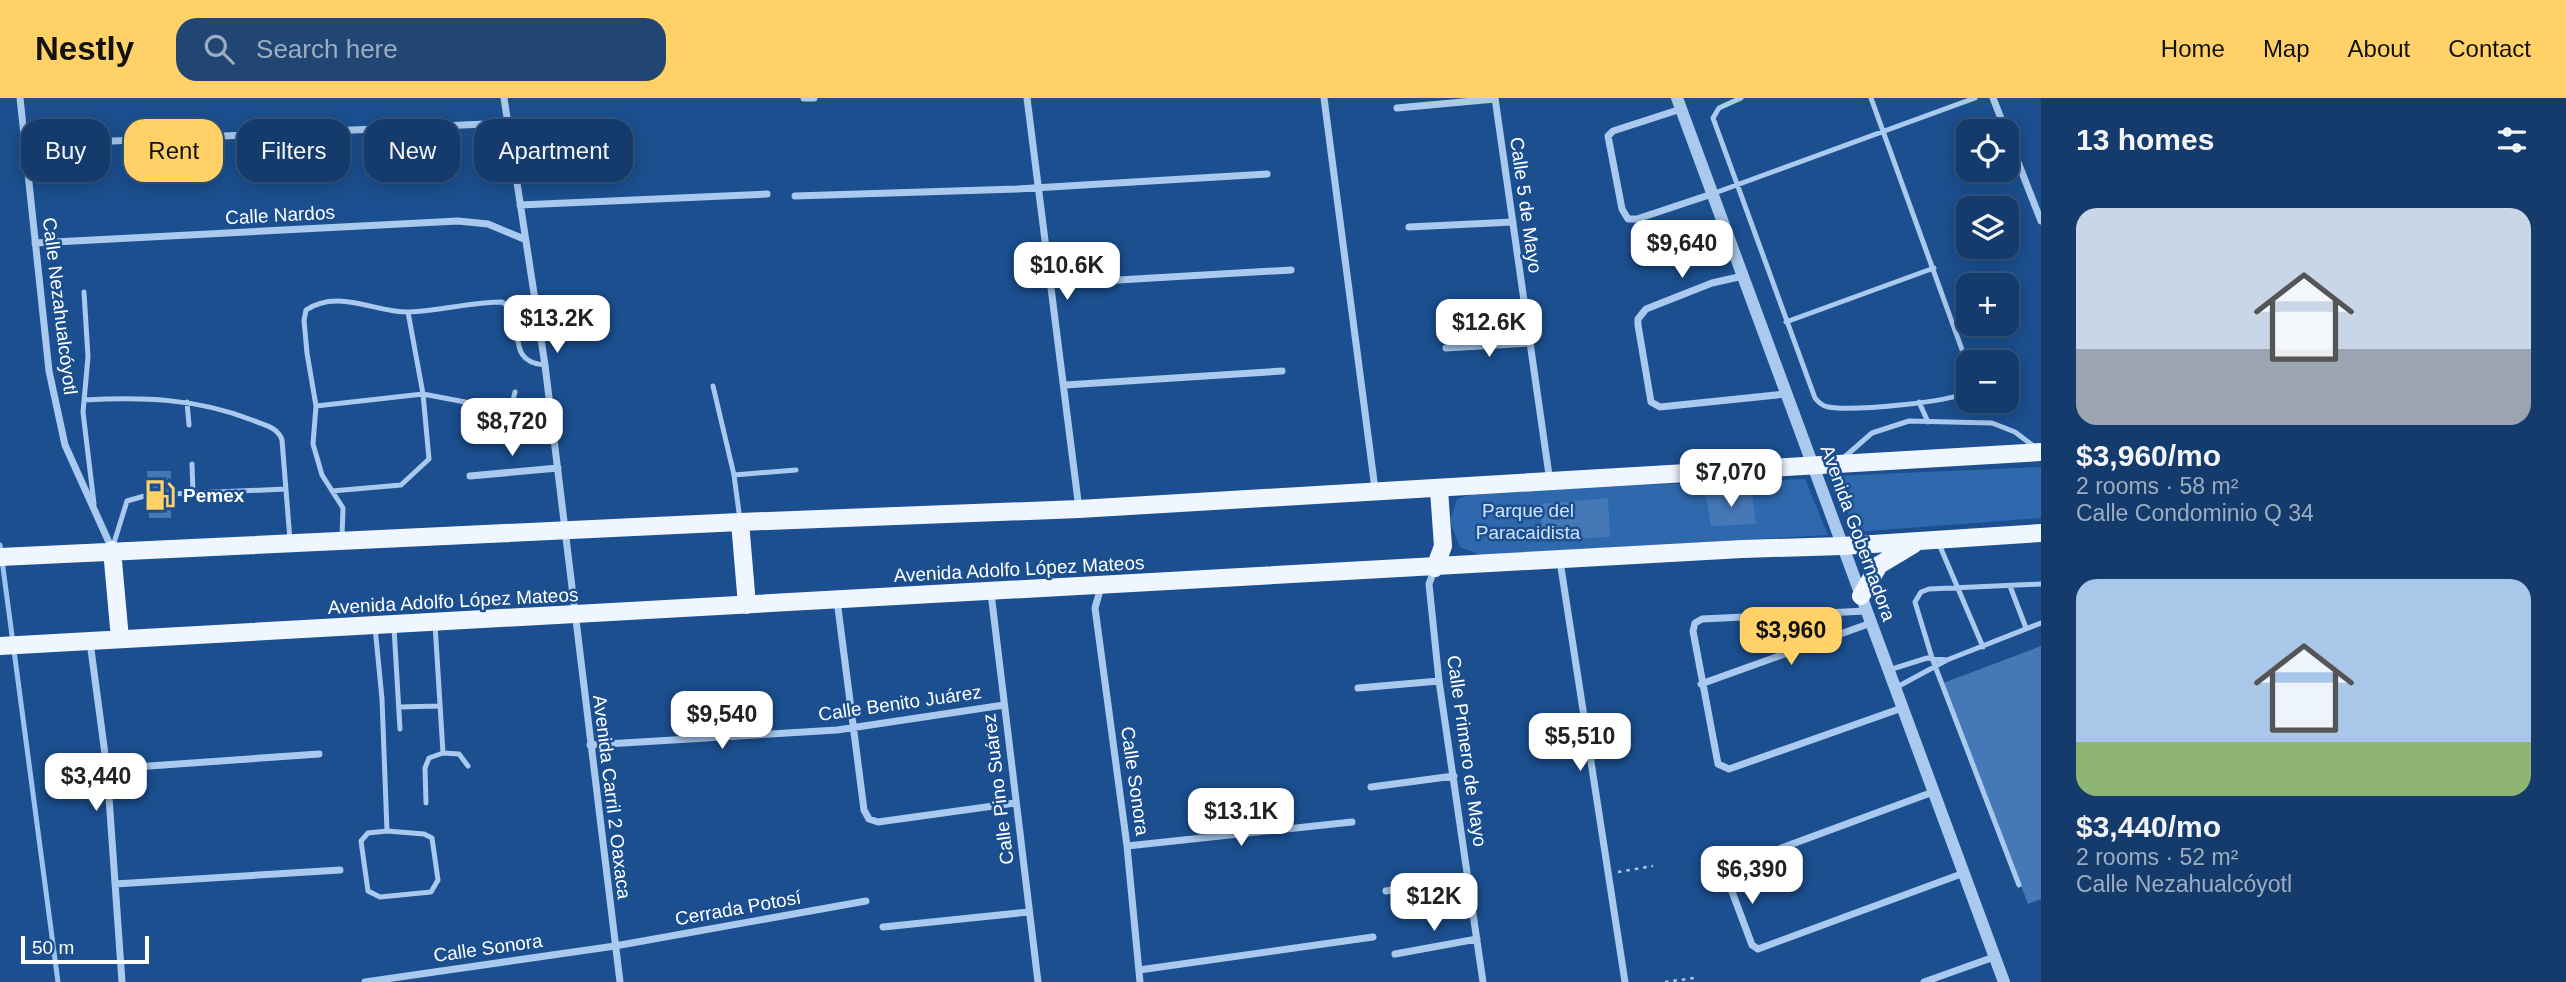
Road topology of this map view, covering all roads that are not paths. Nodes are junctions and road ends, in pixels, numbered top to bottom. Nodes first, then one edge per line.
1 (20, 98) edge
2 (504, 98) edge
3 (804, 98) edge
4 (814, 98) edge
5 (1027, 98) edge
6 (1324, 98) edge
7 (1741, 98) edge
8 (1871, 98) edge
9 (1975, 98) edge
10 (1993, 98) edge
11 (1495, 99) edge
12 (1679, 103) edge
13 (1397, 108) dead end
14 (22, 119) edge
15 (507, 119) edge
16 (2002, 119) edge
17 (474, 125) edge
18 (1885, 132) junction
19 (110, 141) edge
20 (2019, 160) edge
21 (1267, 174) dead end
22 (29, 182) edge
23 (516, 182) edge
24 (1737, 185) junction
25 (1037, 187) junction
26 (767, 194) dead end
27 (1712, 194) junction
28 (795, 196) dead end
29 (2038, 204) edge
30 (520, 205) junction
31 (2041, 221) edge
32 (1513, 222) junction
33 (1409, 227) dead end
34 (524, 239) junction
35 (35, 243) junction
36 (1934, 268) junction
37 (1291, 270) dead end
38 (1743, 276) junction
39 (1050, 284) junction
40 (84, 292) dead end
41 (408, 312) junction
42 (1786, 322) junction
43 (1530, 343) junction
44 (1446, 348) dead end
45 (1962, 350) edge
46 (545, 365) junction
47 (1282, 371) dead end
48 (1065, 385) junction
49 (713, 386) dead end
50 (516, 392) dead end
51 (423, 394) junction
52 (1786, 394) junction
53 (1956, 397) edge
54 (84, 400) junction
55 (187, 402) junction
56 (1919, 402) junction
57 (316, 406) junction
58 (1928, 422) junction
59 (189, 425) dead end
60 (2041, 452) edge
61 (192, 464) dead end
62 (1837, 464) junction
63 (1812, 465) junction
64 (558, 468) junction
65 (796, 470) dead end
66 (734, 475) junction
67 (470, 476) dead end
68 (1550, 483) junction
69 (286, 489) junction
70 (1439, 490) junction
71 (332, 491) junction
72 (193, 493) junction
73 (171, 494) dead end
74 (1376, 494) junction
75 (148, 495) dead end
76 (94, 504) junction
77 (1079, 509) junction
78 (740, 522) junction
79 (566, 530) junction
80 (2041, 533) edge
81 (1932, 538) junction
82 (341, 541) junction
83 (290, 543) junction
84 (1842, 546) junction
85 (112, 550) junction
86 (0, 556) edge
87 (1560, 560) junction
88 (1435, 568) junction
89 (2041, 584) edge
90 (1101, 586) junction
91 (2010, 586) junction
92 (1959, 587) junction
93 (991, 593) junction
94 (837, 600) junction
95 (747, 605) junction
96 (1866, 610) junction
97 (574, 616) junction
98 (2041, 623) edge
99 (435, 624) junction
100 (394, 625) junction
101 (375, 627) junction
102 (2026, 628) junction
103 (120, 639) junction
104 (82, 642) junction
105 (0, 646) edge
106 (1983, 647) junction
107 (1932, 658) junction
108 (1947, 660) junction
109 (1936, 668) junction
110 (1888, 671) junction
111 (1439, 681) junction
112 (1701, 684) junction
113 (1358, 688) dead end
114 (1895, 689) junction
115 (1004, 705) junction
116 (439, 706) junction
117 (399, 707) junction
118 (1902, 708) junction
119 (852, 728) junction
120 (400, 729) dead end
121 (590, 745) junction
122 (443, 753) junction
123 (319, 754) dead end
124 (468, 766) dead end
125 (107, 769) junction
126 (1454, 776) junction
127 (1371, 787) dead end
128 (1933, 792) junction
129 (426, 803) dead end
130 (1015, 803) junction
131 (1352, 822) dead end
132 (387, 831) junction
133 (1127, 846) junction
134 (340, 870) dead end
135 (1964, 873) junction
136 (1470, 878) junction
137 (115, 884) junction
138 (2019, 885) dead end
139 (1386, 891) dead end
140 (866, 901) dead end
141 (1029, 912) junction
142 (883, 927) dead end
143 (1373, 936) dead end
144 (1477, 939) junction
145 (615, 946) junction
146 (1395, 954) dead end
147 (1994, 957) junction
148 (1139, 970) junction
149 (122, 982) edge
150 (365, 982) edge
151 (620, 982) edge
152 (1038, 982) edge
153 (1140, 982) edge
154 (1483, 982) edge
155 (1625, 982) edge
156 (1924, 982) edge
157 (2004, 982) edge

1 - 14 street, Calle Nezahualcóyotl
2 - 15 street, Avenida Carril 2 Oaxaca
3 - 4 street
5 - 25 street
6 - 74 street
7 - 24 lane
8 - 18 lane
9 - 18 lane
10 - 16 street
11 - 13 street
11 - 32 street, Calle 5 de Mayo
12 - 27 street, Avenida Gobernadora
12 - 27 street
17 - 19 street
18 - 24 lane
18 - 36 lane
20 - 29 street
21 - 25 street
22 - 35 street, Calle Nezahualcóyotl
23 - 30 street, Avenida Carril 2 Oaxaca
24 - 27 lane
24 - 42 lane
25 - 28 street
25 - 39 street
26 - 30 street
27 - 38 street, Avenida Gobernadora
29 - 31 street
30 - 34 street, Avenida Carril 2 Oaxaca
32 - 33 street
32 - 43 street, Calle 5 de Mayo
34 - 35 street, Calle Nardos
34 - 46 street, Avenida Carril 2 Oaxaca
35 - 76 street, Calle Nezahualcóyotl
36 - 42 lane
36 - 45 lane
37 - 39 street
38 - 52 street, Avenida Gobernadora
38 - 52 street
39 - 48 street
40 - 54 lane
41 - 46 lane
41 - 51 lane
41 - 57 lane
42 - 56 lane
43 - 44 street
43 - 68 street, Calle 5 de Mayo
46 - 64 street, Avenida Carril 2 Oaxaca
47 - 48 street
48 - 77 street
49 - 66 lane
50 - 51 lane
51 - 57 lane
51 - 71 lane
52 - 63 street, Avenida Gobernadora
53 - 56 lane
54 - 55 lane
54 - 76 lane
55 - 59 lane
55 - 69 lane
56 - 58 lane
57 - 71 lane
58 - 60 lane
58 - 62 lane
60 - 62 main road
61 - 72 lane
62 - 63 main road
63 - 68 main road
63 - 84 street, Avenida Gobernadora
64 - 67 street
64 - 79 street, Avenida Carril 2 Oaxaca
65 - 66 lane
66 - 78 lane
68 - 70 main road
69 - 72 lane
69 - 83 lane
70 - 74 main road
70 - 88 main road
71 - 82 lane
72 - 73 lane
74 - 77 main road
75 - 85 lane
76 - 85 street, Calle Nezahualcóyotl
77 - 78 main road
78 - 79 main road
78 - 95 main road
79 - 82 main road
79 - 97 street, Avenida Carril 2 Oaxaca
80 - 81 main road, Avenida Adolfo López Mateos
81 - 84 main road, Avenida Adolfo López Mateos
81 - 92 lane
81 - 96 main road
82 - 83 main road
83 - 85 main road
84 - 87 main road, Avenida Adolfo López Mateos
84 - 96 street, Avenida Gobernadora
85 - 86 main road
85 - 103 main road
87 - 88 main road, Avenida Adolfo López Mateos
87 - 155 street
88 - 90 main road, Avenida Adolfo López Mateos
88 - 111 street, Calle Primero de Mayo
89 - 91 lane
90 - 93 main road, Avenida Adolfo López Mateos
90 - 133 street, Calle Sonora
91 - 92 lane
91 - 102 lane
92 - 106 lane
92 - 107 lane
93 - 94 main road, Avenida Adolfo López Mateos
93 - 115 street, Calle Pino Suárez
94 - 95 main road, Avenida Adolfo López Mateos
94 - 119 street
95 - 97 main road, Avenida Adolfo López Mateos
96 - 110 street, Avenida Gobernadora
96 - 112 street
96 - 112 street
97 - 99 main road, Avenida Adolfo López Mateos
97 - 121 street, Avenida Carril 2 Oaxaca
98 - 102 lane
99 - 100 main road, Avenida Adolfo López Mateos
99 - 116 lane
100 - 101 main road, Avenida Adolfo López Mateos
100 - 117 lane
101 - 103 main road, Avenida Adolfo López Mateos
101 - 132 lane
102 - 106 lane
103 - 104 main road, Avenida Adolfo López Mateos
104 - 105 main road, Avenida Adolfo López Mateos
104 - 125 street
106 - 108 lane
107 - 108 lane
107 - 109 lane
107 - 110 lane
108 - 109 lane
109 - 114 lane
109 - 138 lane
110 - 114 street, Avenida Gobernadora
111 - 113 street
111 - 126 street, Calle Primero de Mayo
112 - 118 street
114 - 118 street, Avenida Gobernadora
115 - 119 street, Calle Benito Juárez
115 - 130 street, Calle Pino Suárez
116 - 117 lane
116 - 122 lane
117 - 120 lane
118 - 128 street, Avenida Gobernadora
119 - 121 street, Calle Benito Juárez
119 - 130 street
121 - 145 street, Avenida Carril 2 Oaxaca
122 - 124 lane
122 - 129 lane
123 - 125 street
125 - 137 street
126 - 127 street
126 - 136 street, Calle Primero de Mayo
128 - 135 street, Avenida Gobernadora
128 - 135 street
130 - 141 street, Calle Pino Suárez
131 - 133 street
132 - 132 lane
133 - 148 street, Calle Sonora
134 - 137 street
135 - 147 street, Avenida Gobernadora
136 - 139 street
136 - 144 street, Calle Primero de Mayo
137 - 149 street
140 - 145 street, Cerrada Potosí
141 - 142 street
141 - 152 street, Calle Pino Suárez
143 - 148 street
144 - 146 street
144 - 154 street, Calle Primero de Mayo
145 - 150 street, Calle Sonora
145 - 151 street, Avenida Carril 2 Oaxaca
147 - 156 street
147 - 157 street, Avenida Gobernadora
148 - 153 street, Calle Sonora

